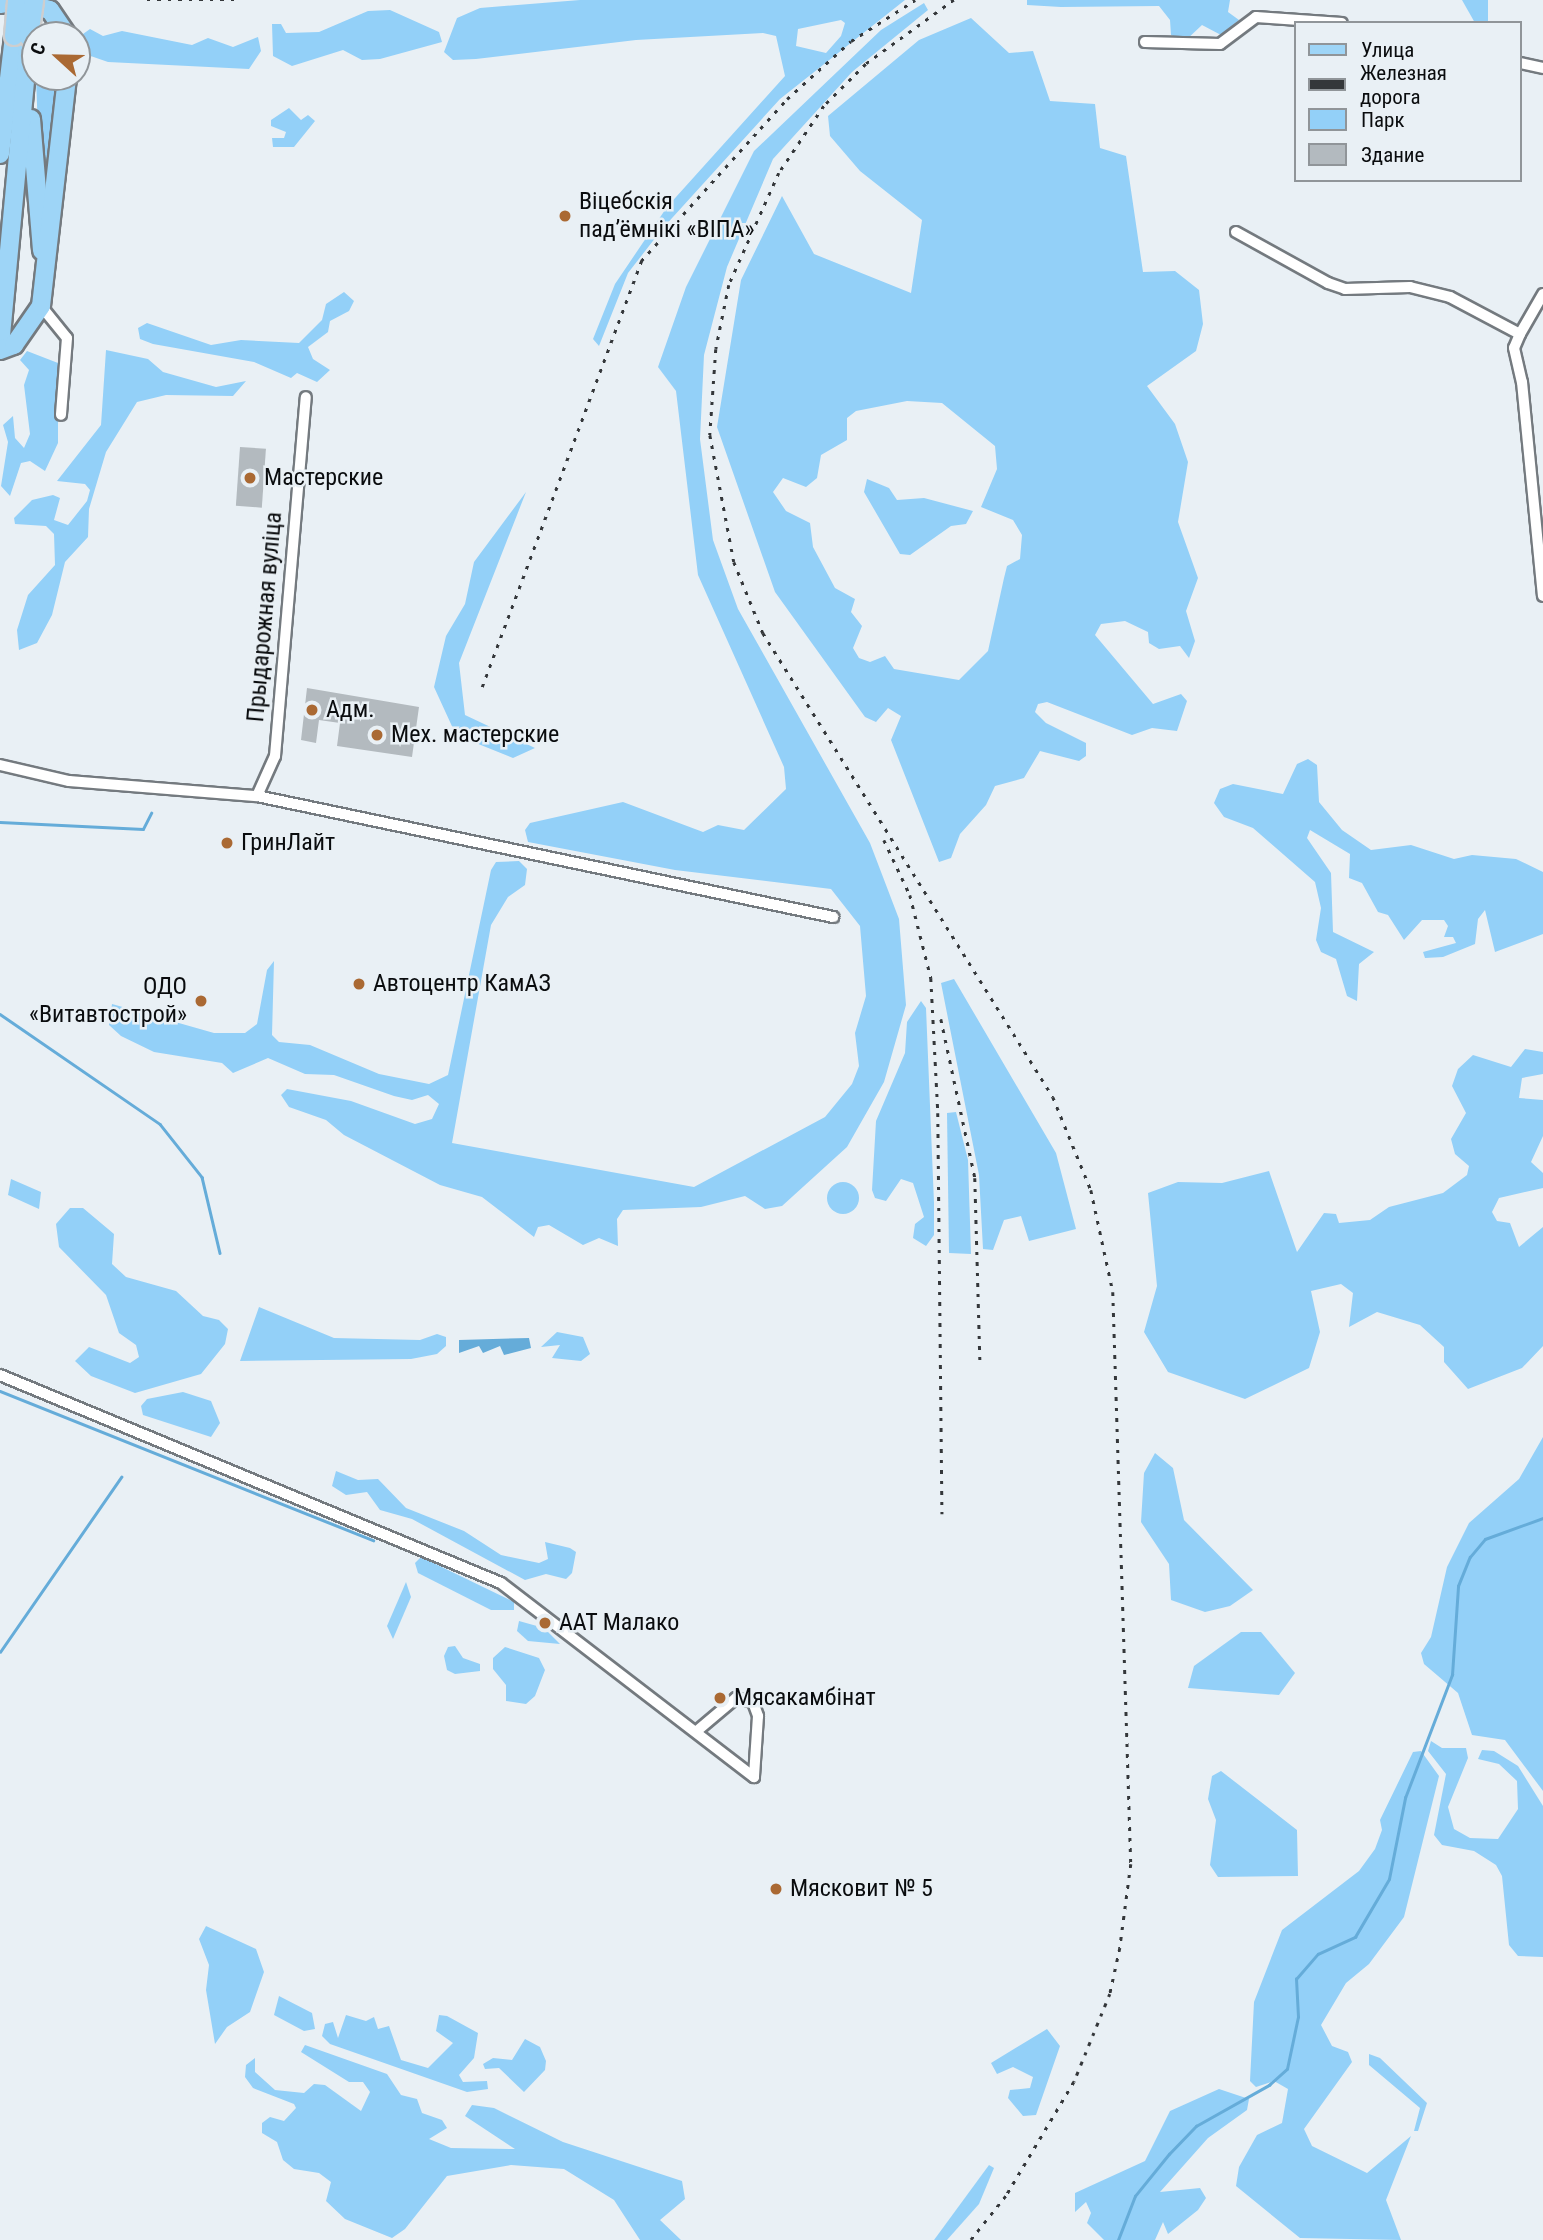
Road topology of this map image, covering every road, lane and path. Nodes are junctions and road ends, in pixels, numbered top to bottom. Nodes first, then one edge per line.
1 (17, 0) edge
2 (34, 0) edge
3 (0, 4) edge
4 (27, 21) edge
5 (58, 21) edge
6 (1313, 21) edge
7 (21, 30) edge
8 (21, 42) edge
9 (1145, 42) dead end
10 (1522, 63) edge
11 (1543, 68) edge
12 (26, 91) edge
13 (29, 91) edge
14 (65, 91) edge
15 (0, 153) edge
16 (45, 220) junction
17 (1236, 232) dead end
18 (1543, 293) edge
19 (42, 298) junction
20 (1520, 334) junction
21 (0, 348) edge
22 (306, 397) dead end
23 (61, 415) dead end
24 (1543, 596) edge
25 (0, 765) edge
26 (257, 796) junction
27 (833, 917) dead end
28 (0, 1375) edge
29 (698, 1730) junction

1 - 7 main road, bridge
2 - 4 main road, bridge
3 - 5 main road
6 - 9 street
8 - 15 main road
10 - 11 street
12 - 21 main road
13 - 16 main road
14 - 16 main road
16 - 19 main road
17 - 20 street
18 - 20 street
19 - 21 main road
19 - 23 street
20 - 24 street
22 - 26 street, Прыдарожная вуліца
25 - 26 street
26 - 27 street
28 - 29 street
29 - 29 street

